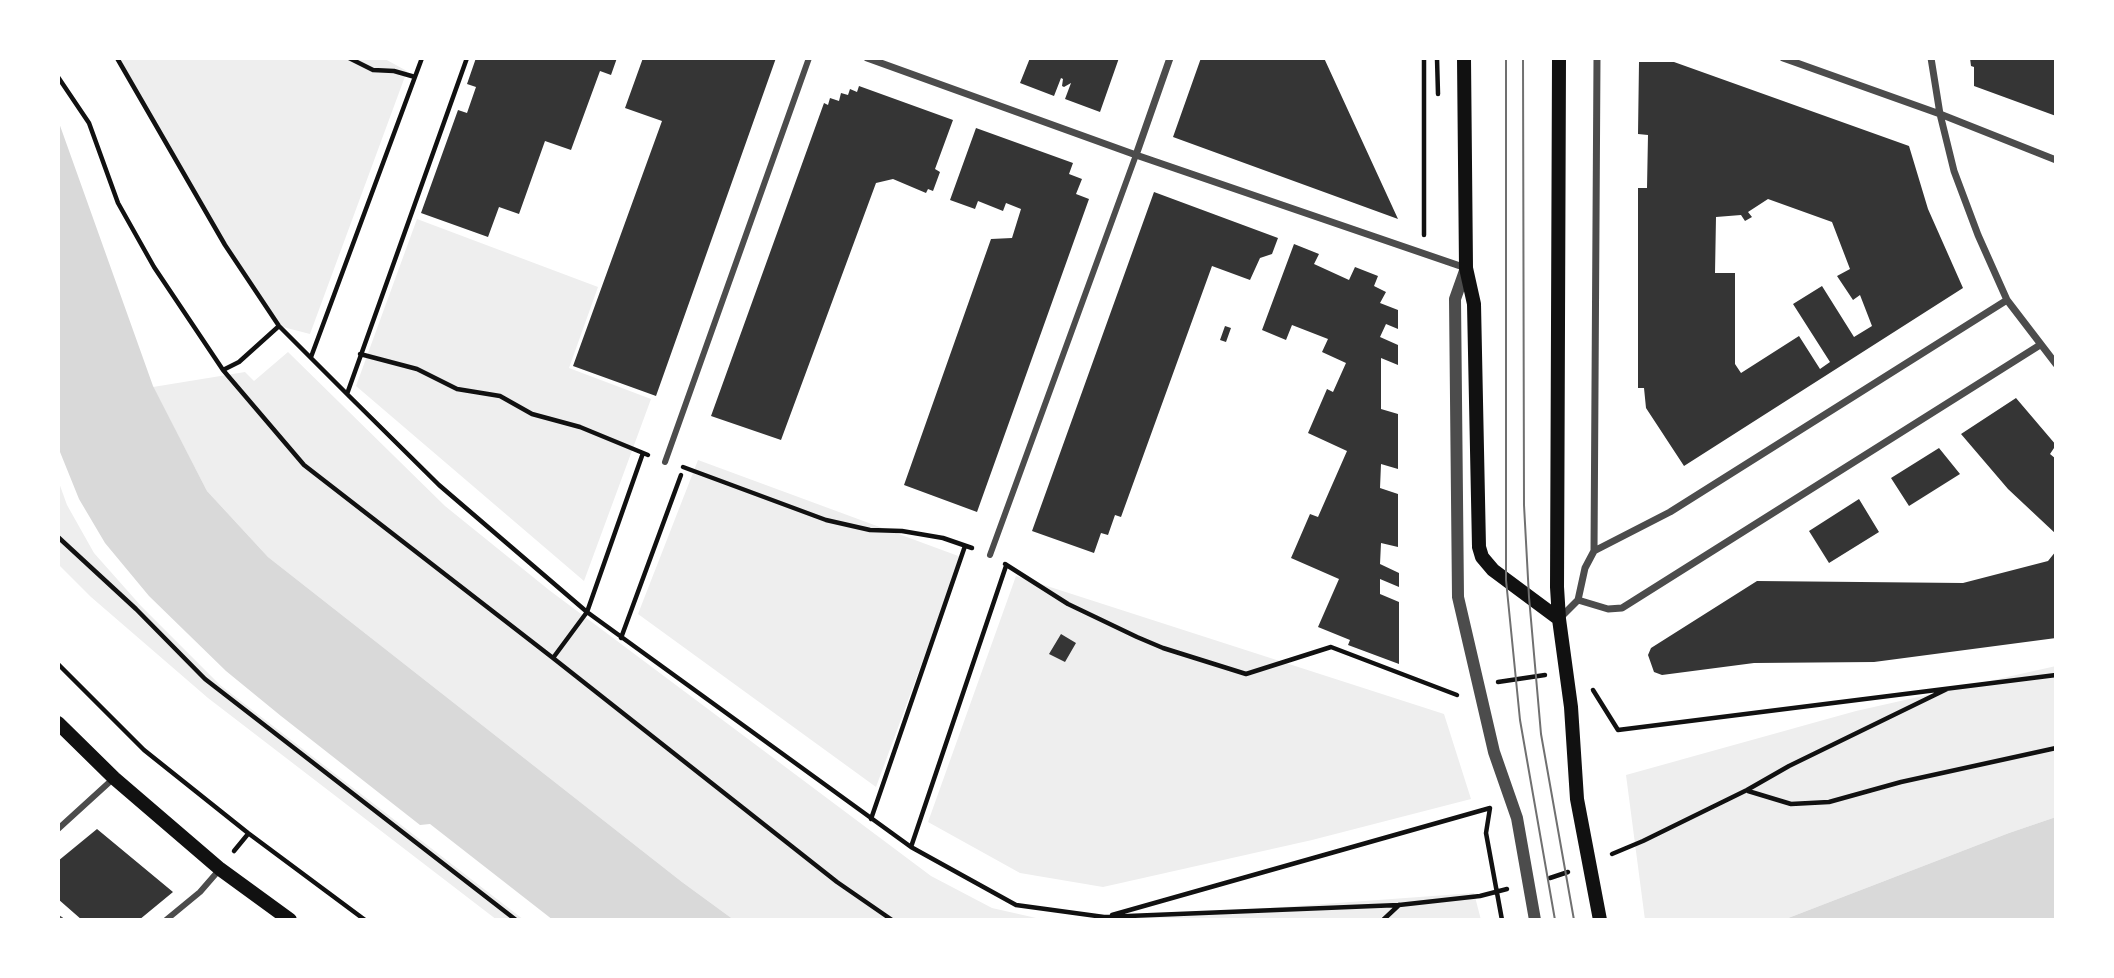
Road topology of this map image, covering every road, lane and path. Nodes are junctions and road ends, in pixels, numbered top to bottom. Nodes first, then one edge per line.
1 (117, 58) edge
2 (349, 58) edge
3 (422, 58) edge
4 (467, 58) edge
5 (809, 58) edge
6 (867, 58) edge
7 (1170, 58) edge
8 (1424, 58) edge
9 (1464, 58) edge
10 (1559, 58) edge
11 (1597, 58) edge
12 (1783, 58) edge
13 (1931, 58) edge
14 (58, 77) edge
15 (415, 77) junction
16 (1940, 114) junction
17 (1136, 155) junction
18 (2056, 160) edge
19 (1421, 254) junction
20 (1466, 268) junction
21 (2007, 300) junction
22 (279, 326) junction
23 (2040, 345) junction
24 (311, 357) junction
25 (2056, 364) edge
26 (223, 370) junction
27 (347, 394) junction
28 (643, 453) dead end
29 (665, 462) dead end
30 (684, 467) dead end
31 (58, 537) edge
32 (1594, 551) junction
33 (990, 555) junction
34 (1007, 565) junction
35 (1578, 600) junction
36 (587, 612) junction
37 (1559, 619) junction
38 (621, 638) junction
39 (553, 658) junction
40 (58, 664) edge
41 (1566, 672) junction
42 (2056, 675) edge
43 (1478, 685) junction
44 (1593, 689) dead end
45 (1947, 689) junction
46 (1457, 695) dead end
47 (58, 723) edge
48 (2056, 748) edge
49 (114, 778) junction
50 (1747, 790) junction
51 (871, 818) junction
52 (58, 829) edge
53 (1643, 841) dead end
54 (911, 847) junction
55 (220, 869) junction
56 (1479, 896) dead end
57 (1399, 905) junction
58 (1104, 917) junction
59 (166, 920) edge
60 (290, 920) edge
61 (365, 920) edge
62 (516, 920) edge
63 (892, 920) edge
64 (1383, 920) edge
65 (1502, 920) edge
66 (1535, 920) edge
67 (1600, 920) edge

1 - 22 path
2 - 15 path
3 - 15 path
4 - 27 path
5 - 29 street
6 - 17 street
7 - 17 street
8 - 19 path
9 - 20 main road
10 - 37 main road
11 - 32 street
12 - 16 street
13 - 16 street
14 - 26 path
15 - 24 path
16 - 18 street
16 - 21 street
17 - 19 street
17 - 33 street
19 - 20 street
20 - 37 main road
20 - 43 street
21 - 23 street
21 - 32 street
22 - 24 path
22 - 26 path
23 - 25 street
23 - 35 street
24 - 27 path
26 - 39 path
27 - 36 path
28 - 36 path
30 - 38 path
31 - 62 path
32 - 35 street
33 - 34 path
33 - 51 path
34 - 46 path
34 - 54 path
35 - 37 street
36 - 38 path
36 - 39 path
37 - 41 main road
38 - 51 path
39 - 63 path
40 - 61 path
41 - 43 path
41 - 67 main road
42 - 45 path
43 - 66 street
44 - 45 path
45 - 50 path
47 - 49 main road
48 - 50 path
49 - 52 street
49 - 55 main road
50 - 53 path
51 - 54 path
54 - 58 path
55 - 59 street
55 - 60 main road
56 - 57 path
57 - 58 path
57 - 64 path
58 - 65 path

